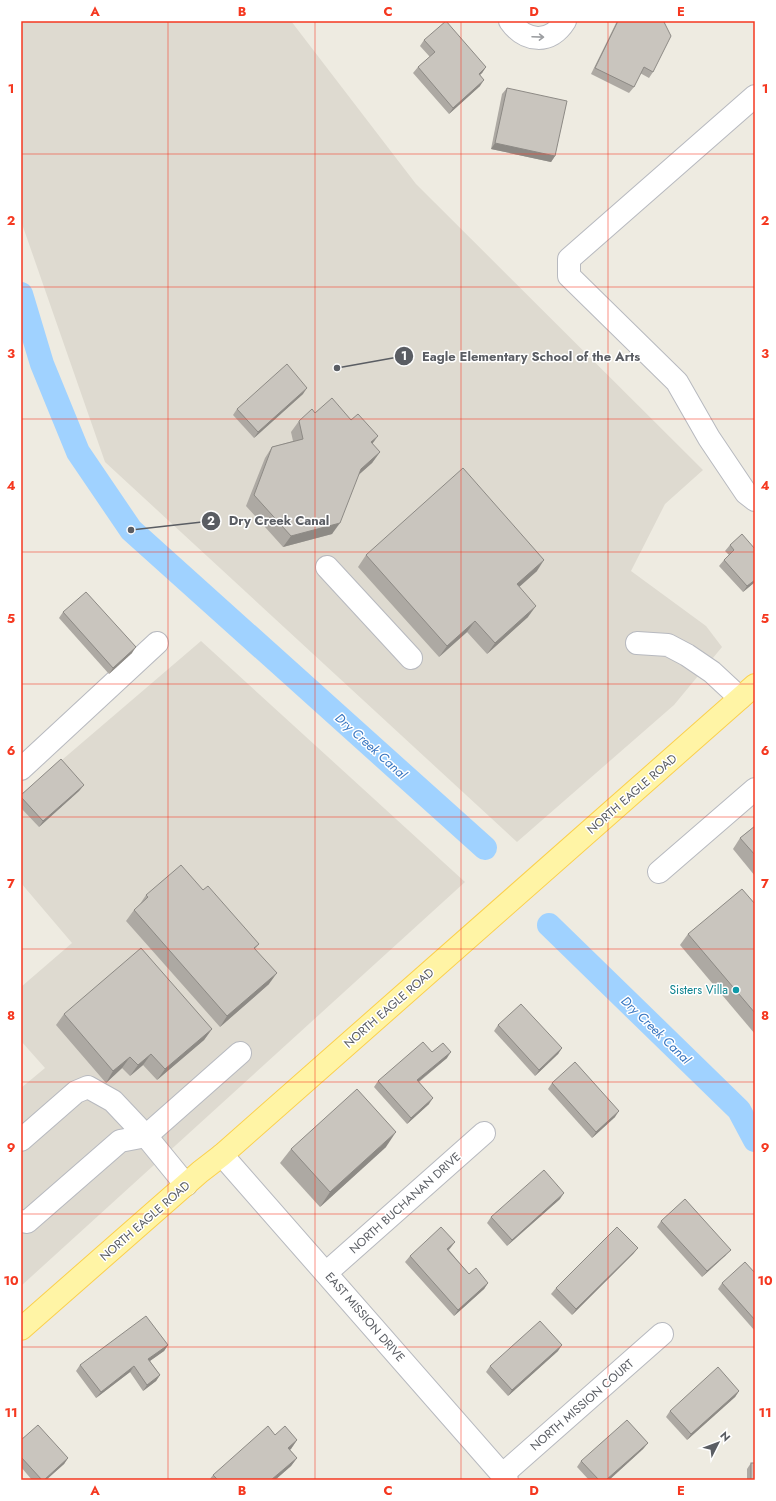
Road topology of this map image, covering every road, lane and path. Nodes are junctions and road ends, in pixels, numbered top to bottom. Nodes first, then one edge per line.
1 (510, 21) edge
2 (565, 21) edge
3 (752, 102) edge
4 (755, 500) edge
5 (327, 568) dead end
6 (157, 643) dead end
7 (637, 643) dead end
8 (411, 658) dead end
9 (751, 690) edge
10 (21, 769) edge
11 (755, 789) edge
12 (659, 872) dead end
13 (240, 1053) dead end
14 (484, 1133) dead end
15 (146, 1136) junction
16 (21, 1140) edge
17 (222, 1155) junction
18 (186, 1185) junction
19 (21, 1221) edge
20 (326, 1273) junction
21 (21, 1329) edge
22 (662, 1334) dead end
23 (505, 1477) edge

1 -> 2 street
3 - 4 street
5 - 8 street
6 - 10 street
7 - 9 street
9 - 17 main road, NORTH EAGLE ROAD
11 - 12 street
13 - 15 street
14 - 20 street, NORTH BUCHANAN DRIVE
15 - 16 street
15 - 18 street
15 - 19 street
17 - 18 main road, NORTH EAGLE ROAD
17 - 20 street, EAST MISSION DRIVE
18 - 21 main road, NORTH EAGLE ROAD
20 - 23 street, EAST MISSION DRIVE
22 - 23 street, NORTH MISSION COURT

